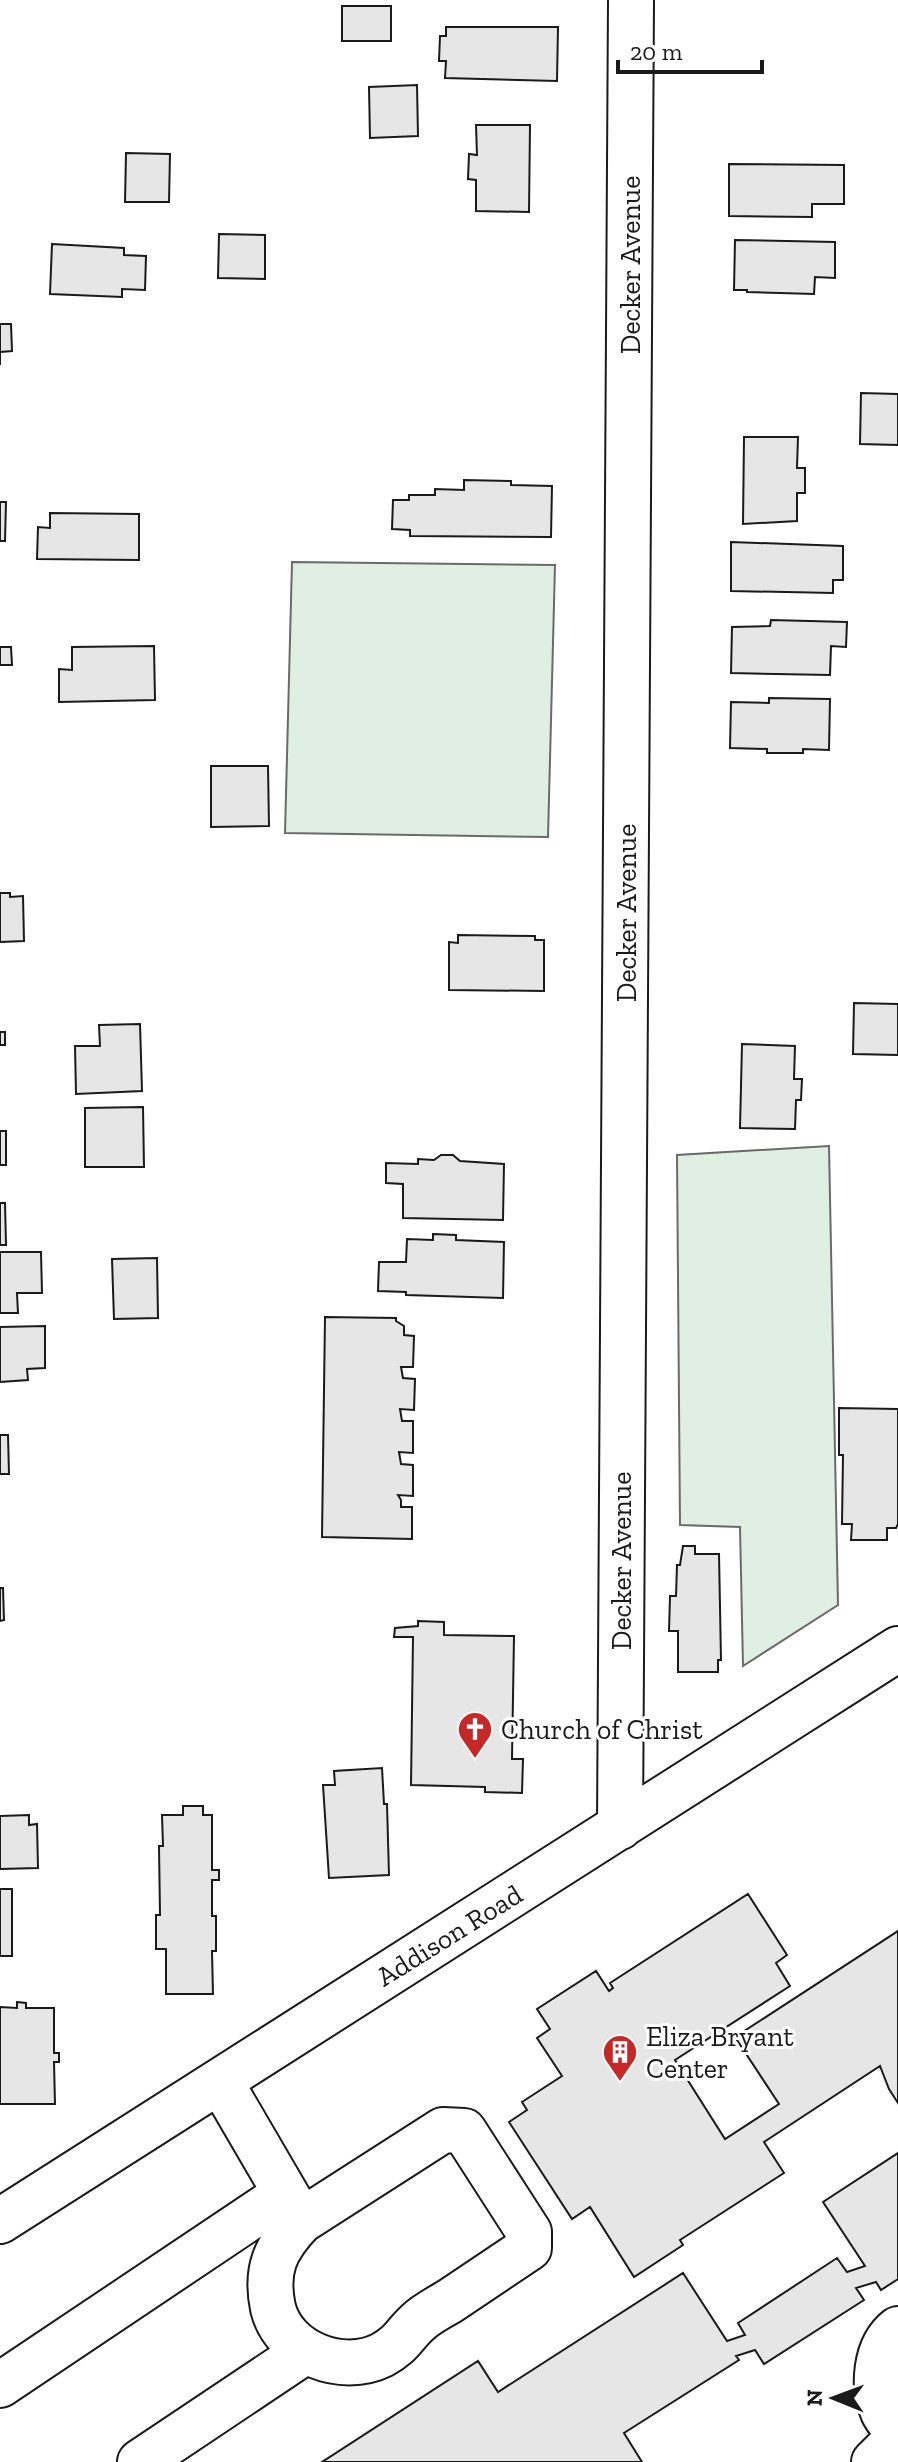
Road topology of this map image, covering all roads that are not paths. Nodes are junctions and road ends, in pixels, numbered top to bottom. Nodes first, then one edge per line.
1 (631, 0) edge
2 (898, 1649) edge
3 (620, 1827) junction
4 (220, 2081) junction
5 (293, 2207) junction
6 (0, 2221) edge
7 (898, 2329) edge
8 (306, 2351) junction
9 (0, 2385) edge
10 (898, 2435) edge
11 (140, 2462) edge
12 (874, 2462) edge

1 - 3 street, Decker Avenue
2 - 3 street, Addison Road
3 - 4 street, Addison Road
4 - 5 street
4 - 6 street, Addison Road
5 - 8 street
5 - 8 street
5 - 9 street
7 - 10 street
8 - 11 street
10 - 12 street

